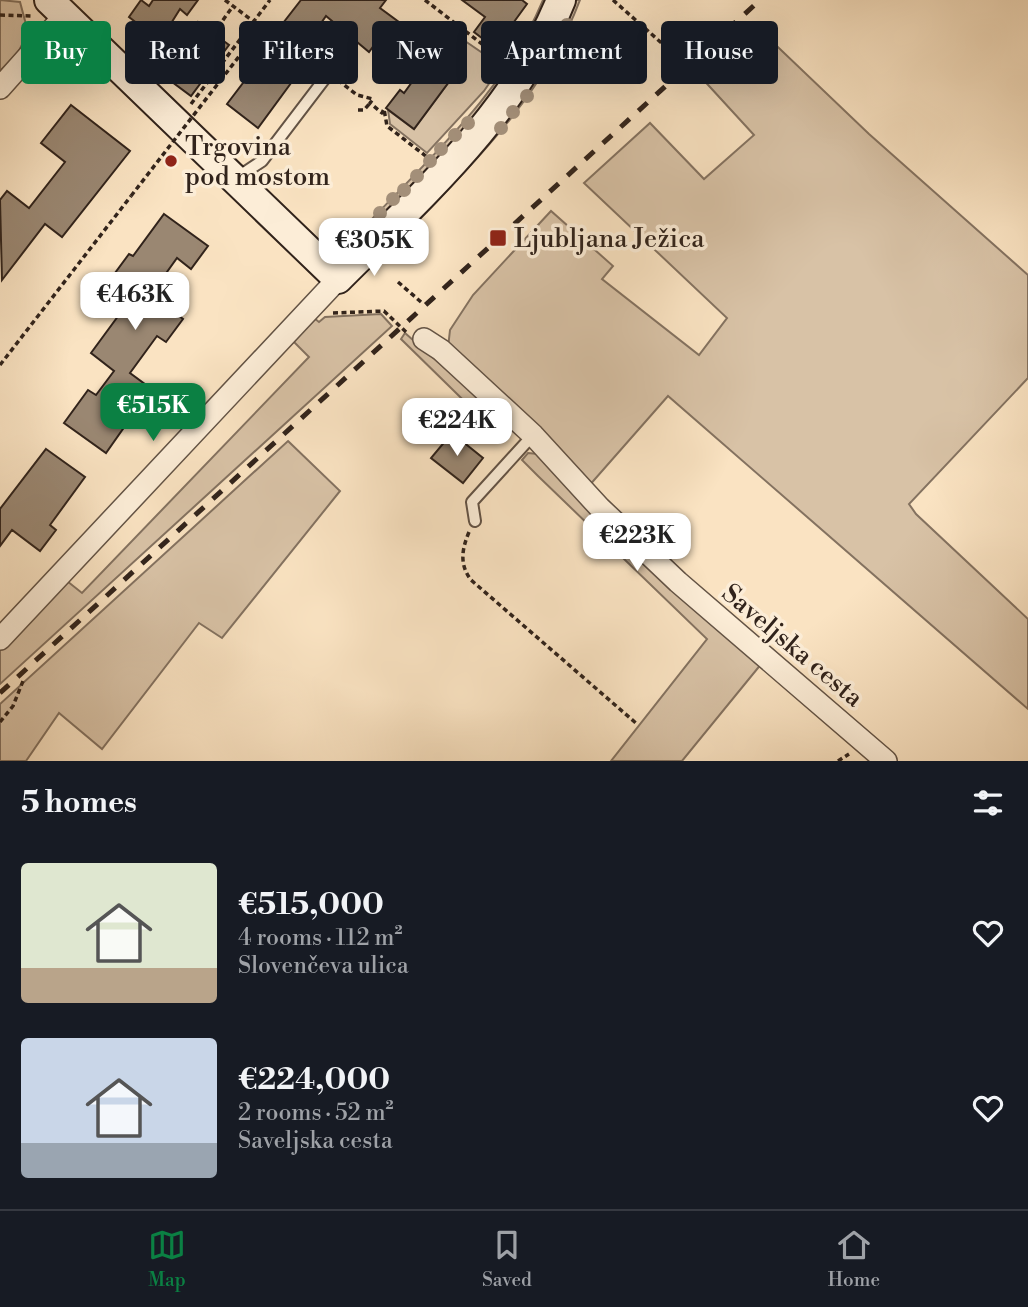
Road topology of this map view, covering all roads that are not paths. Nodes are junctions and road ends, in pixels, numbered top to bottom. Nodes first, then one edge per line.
1 (561, 0) edge
2 (57, 8) edge
3 (321, 84) edge
4 (0, 88) edge
5 (235, 179) junction
6 (338, 279) junction
7 (424, 339) road end
8 (533, 435) junction
9 (475, 521) road end
10 (0, 639) edge
11 (886, 761) edge

1 - 6 street
2 - 4 street
2 - 5 street
3 - 5 lane
5 - 6 street
6 - 10 street
7 - 8 street, Saveljska cesta
8 - 9 lane
8 - 11 street, Saveljska cesta

